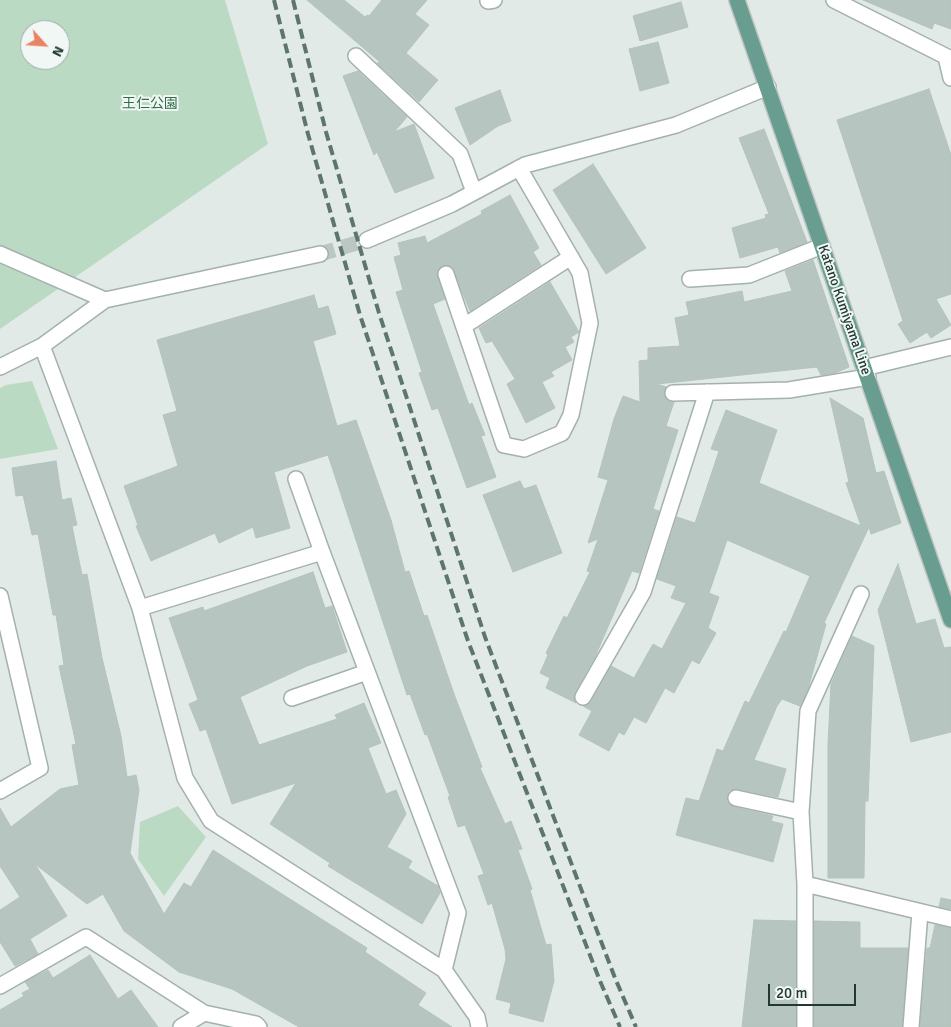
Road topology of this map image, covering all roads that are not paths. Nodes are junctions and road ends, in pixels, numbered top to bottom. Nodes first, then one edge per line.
1 (737, 0) edge
2 (834, 0) edge
3 (356, 56) dead end
4 (949, 58) edge
5 (951, 78) edge
6 (768, 87) junction
7 (520, 168) junction
8 (474, 192) junction
9 (366, 240) tunnel mouth
10 (822, 246) junction
11 (0, 254) edge
12 (320, 254) tunnel mouth
13 (571, 257) junction
14 (446, 274) dead end
15 (690, 279) dead end
16 (105, 300) junction
17 (464, 326) junction
18 (42, 346) junction
19 (951, 347) edge
20 (0, 367) edge
21 (866, 373) junction
22 (708, 392) junction
23 (673, 393) dead end
24 (296, 478) dead end
25 (322, 552) junction
26 (861, 594) dead end
27 (0, 596) edge
28 (140, 608) junction
29 (951, 620) edge
30 (367, 672) junction
31 (583, 697) dead end
32 (292, 698) dead end
33 (0, 792) edge
34 (736, 798) dead end
35 (801, 812) junction
36 (805, 884) junction
37 (920, 912) junction
38 (951, 920) edge
39 (444, 970) junction
40 (0, 986) edge
41 (204, 1013) junction
42 (181, 1027) edge
43 (259, 1027) edge
44 (479, 1027) edge
45 (805, 1027) edge
46 (911, 1027) edge

1 - 6 main road, Katano Kumiyama Line
2 - 4 street
3 - 8 street
4 - 5 street
6 - 7 street
6 - 10 main road, Katano Kumiyama Line
7 - 8 street
7 - 13 street
8 - 9 street
10 - 15 street
10 - 21 main road, Katano Kumiyama Line
11 - 16 street
12 - 16 street
13 - 17 street
13 - 17 street
14 - 17 street
16 - 18 street
18 - 20 street
18 - 28 street
19 - 21 street
21 - 22 street
21 - 29 main road, Katano Kumiyama Line
22 - 23 street
22 - 31 street
24 - 25 street
25 - 28 street
25 - 30 street
26 - 35 street
27 - 33 street
28 - 39 street
30 - 32 street
30 - 39 street
34 - 35 street
35 - 36 street
36 - 37 street
36 - 45 street
37 - 38 street
37 - 46 street
39 - 44 street
40 - 41 street
41 - 42 street
41 - 43 street

